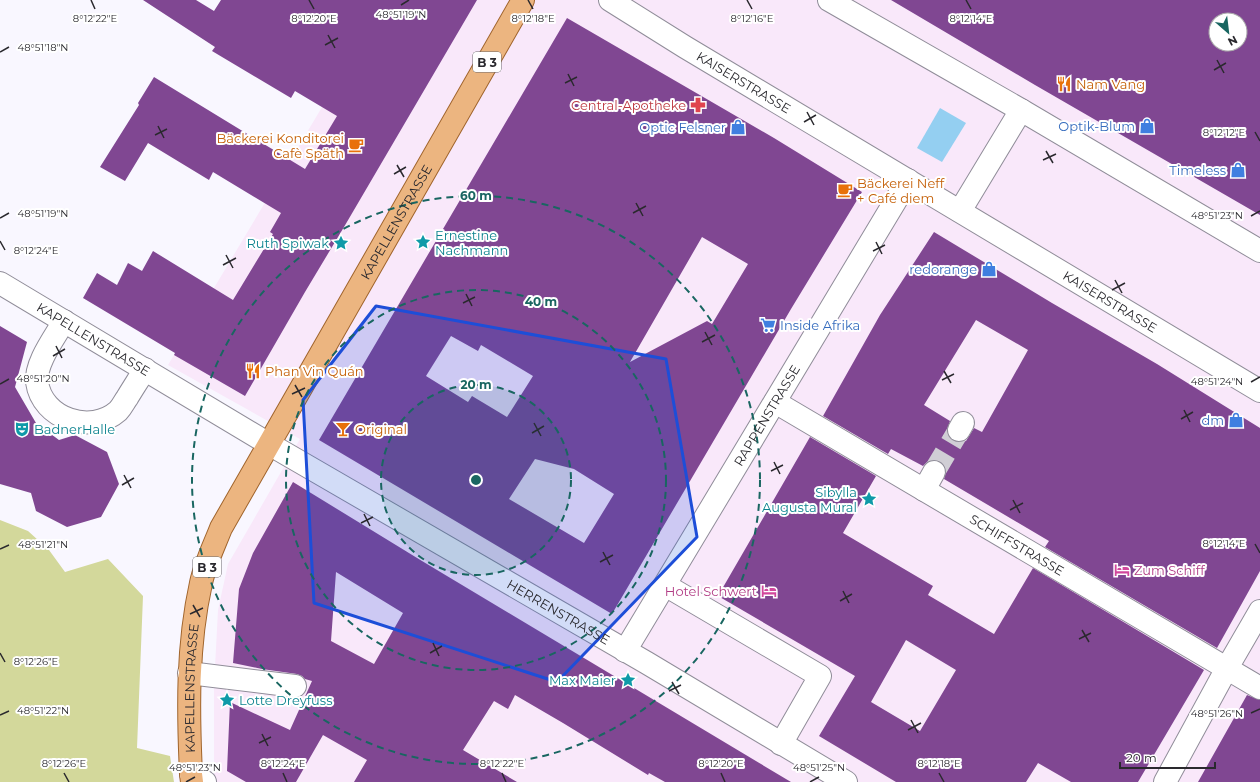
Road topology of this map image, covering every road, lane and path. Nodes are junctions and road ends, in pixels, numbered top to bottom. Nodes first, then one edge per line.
1 (523, 0) edge
2 (610, 0) edge
3 (829, 0) edge
4 (1021, 110) junction
5 (908, 180) junction
6 (960, 211) junction
7 (1260, 251) edge
8 (1, 284) edge
9 (64, 321) junction
10 (145, 369) junction
11 (1260, 391) edge
12 (775, 402) junction
13 (269, 444) junction
14 (665, 585) junction
15 (1260, 611) edge
16 (625, 651) junction
17 (1227, 668) junction
18 (189, 673) junction
19 (295, 686) dead end
20 (1260, 688) edge
21 (781, 744) junction
22 (196, 779) edge
23 (846, 782) edge
24 (1165, 782) edge

1 - 13 main road, KAPELLENSTRASSE / B 3
2 - 5 street, KAISERSTRASSE
3 - 4 street
4 - 6 street
4 - 7 street
5 - 6 street, KAISERSTRASSE
5 - 12 street, RAPPENSTRASSE
6 - 11 street, KAISERSTRASSE
8 - 9 street, KAPELLENSTRASSE
9 - 10 street, KAPELLENSTRASSE
9 - 10 street
10 - 13 street, KAPELLENSTRASSE
12 - 14 street, RAPPENSTRASSE
12 - 17 street, SCHIFFSTRASSE
13 - 16 street, HERRENSTRASSE
13 - 18 main road, KAPELLENSTRASSE / B 3
14 - 16 street, RAPPENSTRASSE
14 - 21 street
15 - 17 street
16 - 21 street, HERRENSTRASSE
17 - 20 street, SCHIFFSTRASSE
17 - 24 street
18 - 19 street
18 - 22 main road, KAPELLENSTRASSE / B 3
21 - 23 street, HERRENSTRASSE

